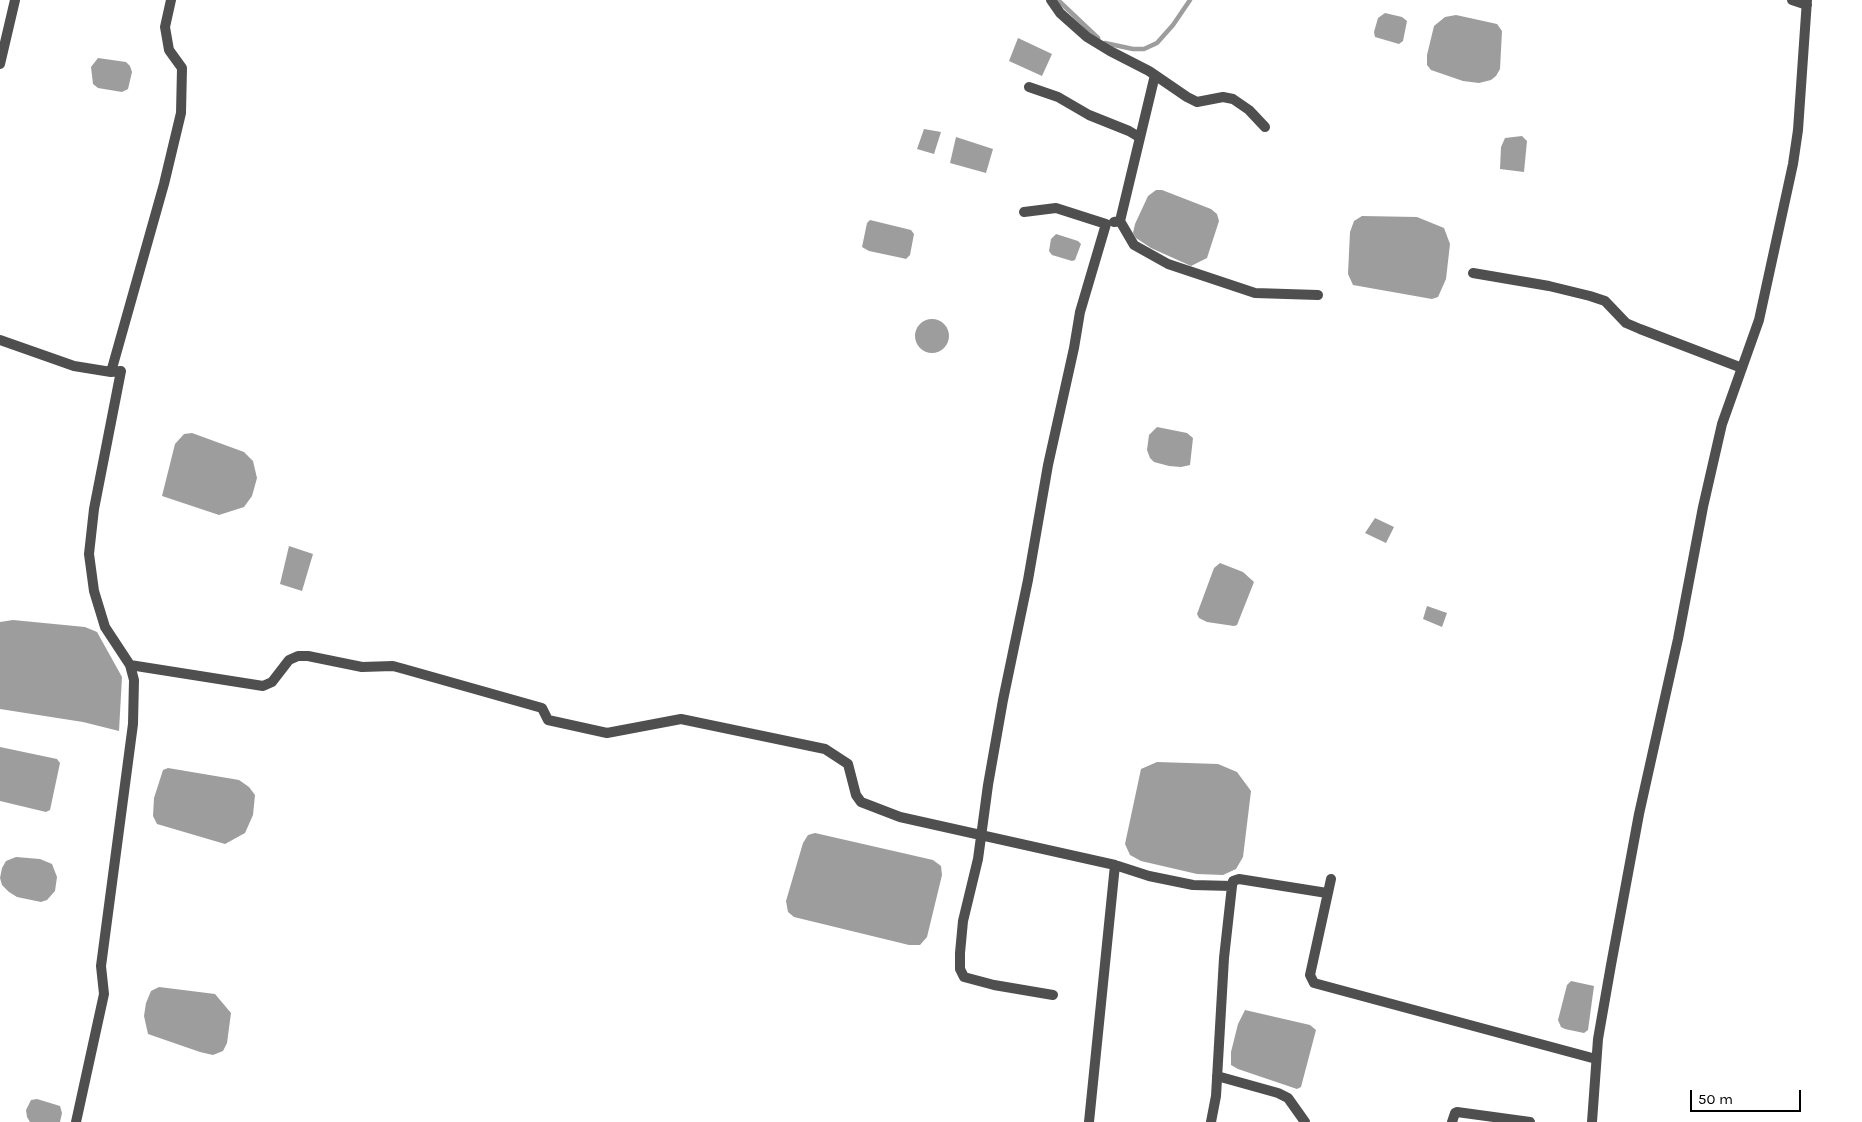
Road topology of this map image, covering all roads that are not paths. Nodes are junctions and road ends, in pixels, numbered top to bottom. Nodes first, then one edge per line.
1 (15, 0) edge
2 (171, 0) edge
3 (1051, 0) edge
4 (1792, 0) edge
5 (1807, 3) edge
6 (0, 64) edge
7 (1155, 75) junction
8 (1029, 87) dead end
9 (1265, 127) dead end
10 (1139, 137) junction
11 (1024, 212) dead end
12 (1120, 221) junction
13 (1106, 224) junction
14 (1473, 273) dead end
15 (1318, 295) dead end
16 (0, 340) edge
17 (1742, 368) junction
18 (111, 372) junction
19 (130, 665) junction
20 (981, 834) junction
21 (1115, 865) junction
22 (1331, 879) dead end
23 (1232, 886) junction
24 (1327, 893) junction
25 (1053, 995) dead end
26 (1596, 1059) junction
27 (1217, 1076) junction
28 (76, 1122) edge
29 (1089, 1122) edge
30 (1210, 1122) edge
31 (1305, 1122) edge
32 (1452, 1122) edge
33 (1530, 1122) edge
34 (1592, 1122) edge

1 - 6 street
2 - 18 street
3 - 7 street
4 - 5 street
5 - 17 street
7 - 9 street
7 - 10 street
8 - 10 street
10 - 12 street
11 - 13 street
12 - 13 street
12 - 15 street
13 - 20 street
14 - 17 street
16 - 18 street
17 - 26 street
18 - 19 street
19 - 20 street
19 - 28 street
20 - 21 street
20 - 25 street
21 - 23 street
21 - 29 street
22 - 24 street
23 - 24 street
23 - 27 street
24 - 26 street
26 - 34 street
27 - 30 street
27 - 31 street
32 - 33 street

